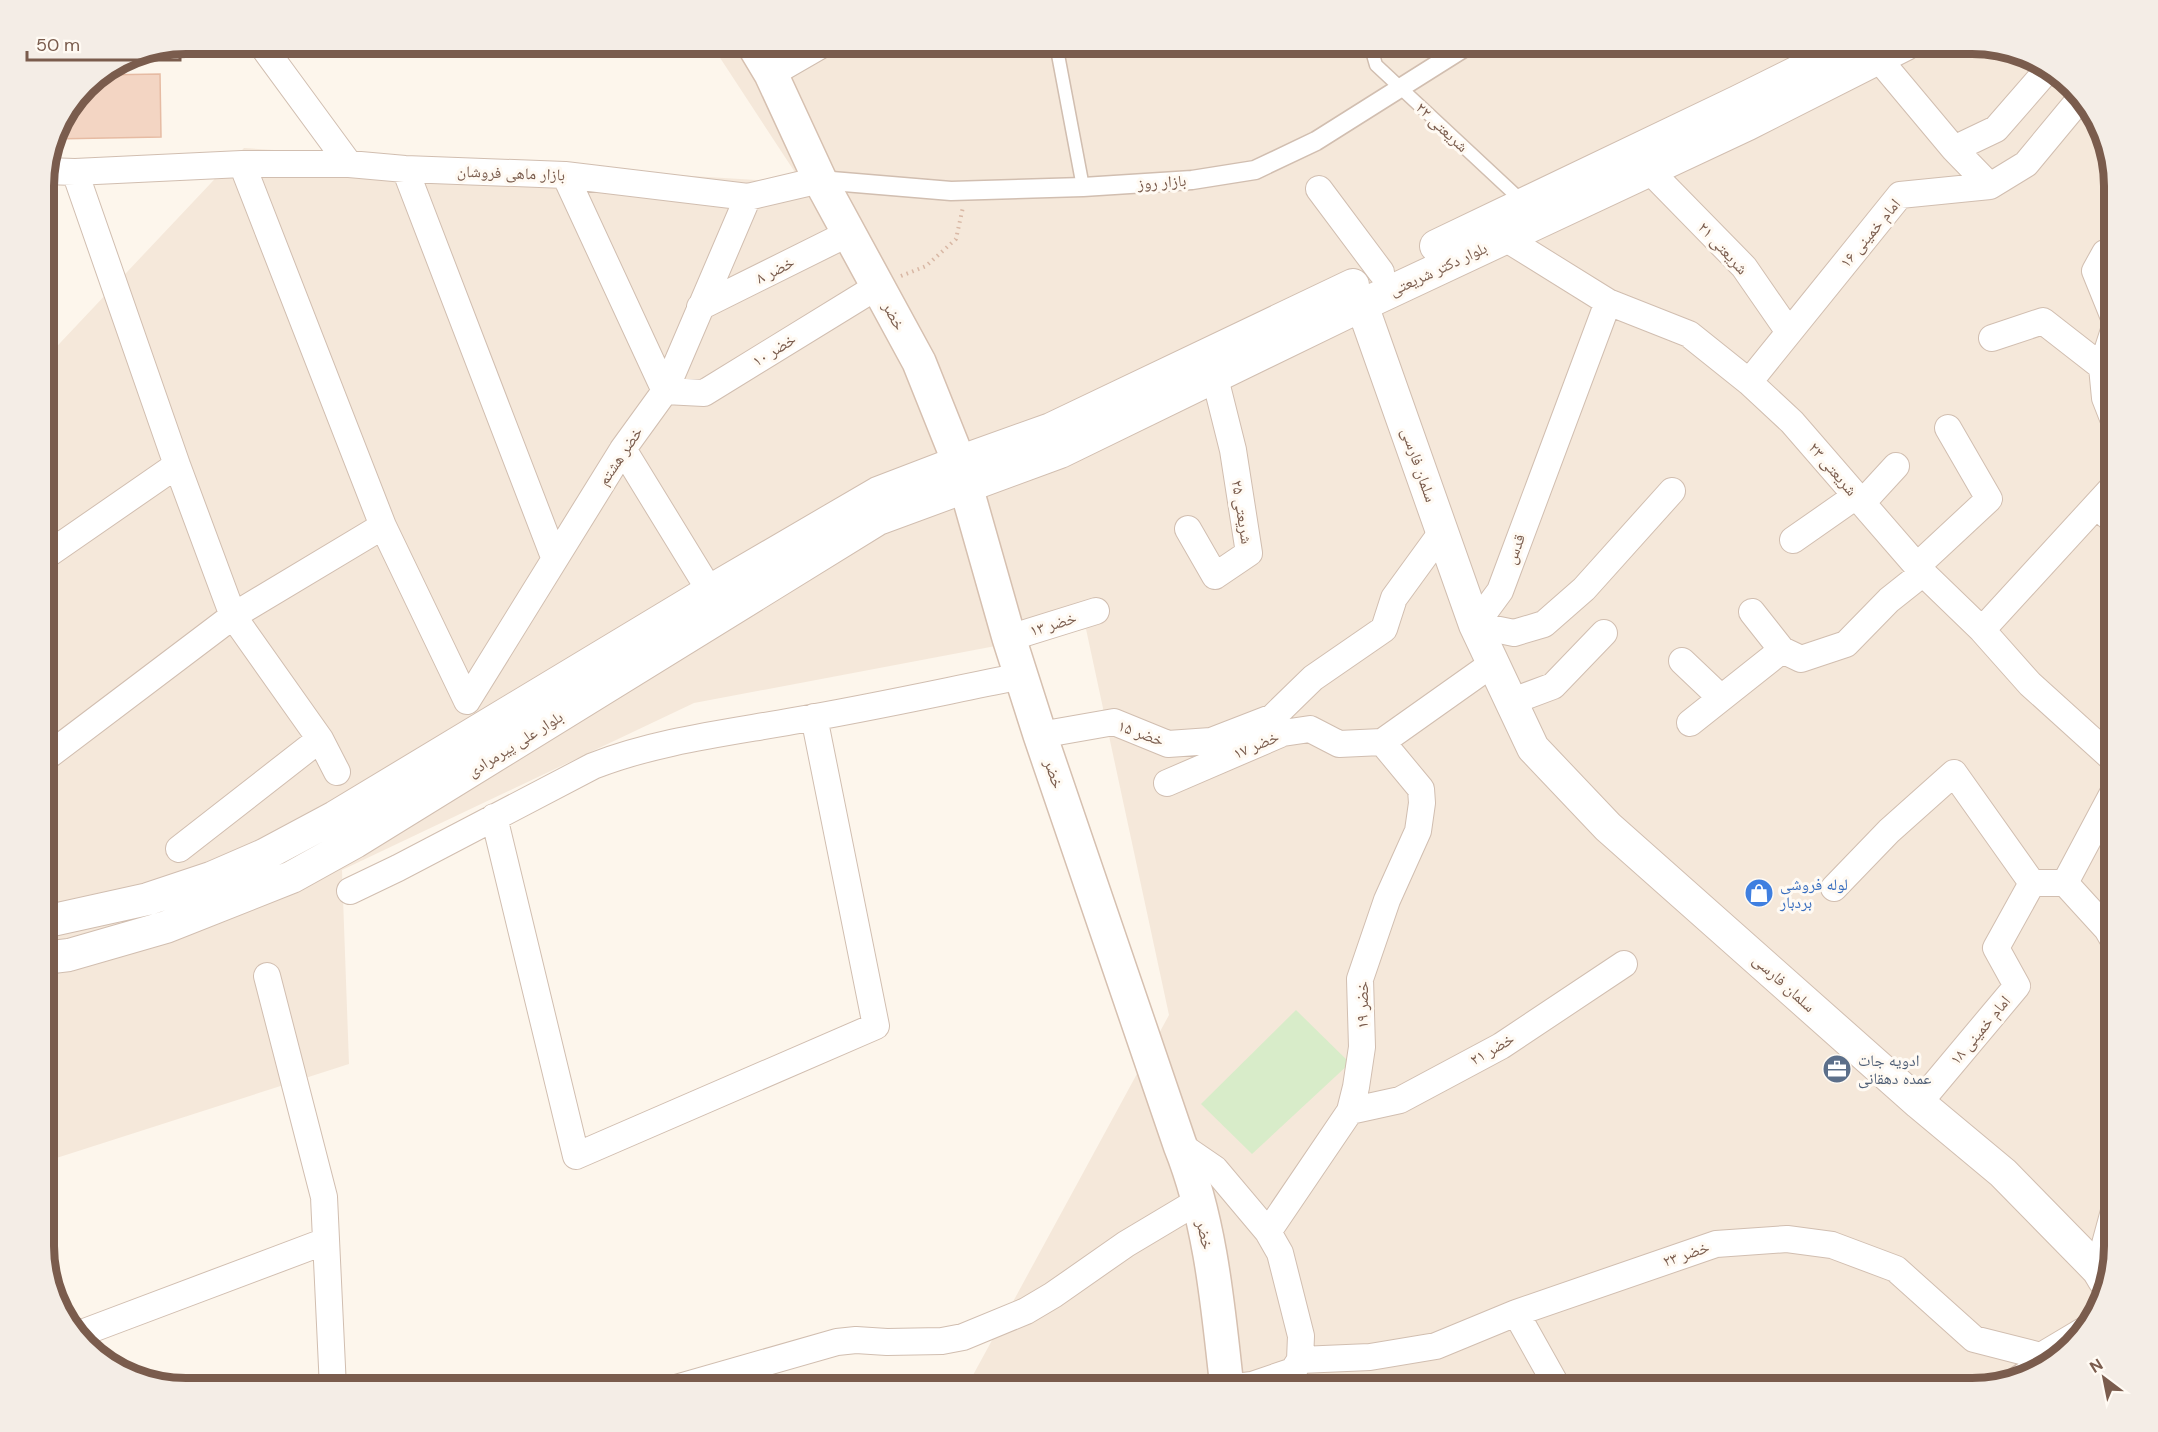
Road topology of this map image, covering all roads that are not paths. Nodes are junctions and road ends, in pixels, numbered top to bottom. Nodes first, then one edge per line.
1 (268, 54) edge
2 (734, 54) edge
3 (759, 54) edge
4 (806, 54) edge
5 (1058, 54) edge
6 (1373, 54) edge
7 (1454, 54) edge
8 (1855, 54) edge
9 (1859, 54) edge
10 (1869, 54) edge
11 (771, 74) junction
12 (2043, 75) edge
13 (1400, 88) junction
14 (2075, 104) edge
15 (1954, 149) junction
16 (242, 164) junction
17 (349, 164) junction
18 (405, 169) junction
19 (1649, 170) junction
20 (55, 171) edge
21 (75, 172) junction
22 (565, 175) junction
23 (820, 180) junction
24 (1990, 186) junction
25 (1083, 187) junction
26 (1319, 189) dead end
27 (748, 197) junction
28 (1525, 204) junction
29 (849, 233) junction
30 (1505, 238) junction
31 (2104, 255) edge
32 (1381, 272) junction
33 (878, 286) junction
34 (2104, 292) edge
35 (1608, 302) junction
36 (1362, 305) junction
37 (700, 307) junction
38 (1789, 332) junction
39 (1992, 338) dead end
40 (2104, 361) edge
41 (2102, 367) junction
42 (1215, 378) junction
43 (1749, 382) junction
44 (2104, 388) edge
45 (665, 391) junction
46 (1948, 428) dead end
47 (1055, 441) junction
48 (623, 449) junction
49 (177, 465) junction
50 (1896, 466) dead end
51 (963, 474) junction
52 (1672, 491) dead end
53 (1859, 500) junction
54 (2104, 515) edge
55 (383, 526) junction
56 (1188, 529) dead end
57 (1442, 532) junction
58 (1793, 540) dead end
59 (54, 550) edge
60 (554, 557) junction
61 (1920, 569) junction
62 (716, 603) junction
63 (1096, 611) dead end
64 (1752, 612) dead end
65 (233, 616) junction
66 (1475, 625) junction
67 (1982, 630) junction
68 (1604, 633) dead end
69 (1009, 638) junction
70 (1782, 650) junction
71 (1682, 661) dead end
72 (1492, 664) junction
73 (1022, 676) junction
74 (1721, 698) junction
75 (1510, 702) junction
76 (814, 717) junction
77 (1690, 723) dead end
78 (1040, 735) junction
79 (320, 739) junction
80 (1382, 742) junction
81 (2104, 750) edge
82 (54, 751) edge
83 (337, 772) dead end
84 (1167, 783) dead end
85 (2104, 811) edge
86 (494, 817) junction
87 (179, 849) dead end
88 (2065, 882) junction
89 (2032, 884) junction
90 (1834, 888) dead end
91 (350, 891) dead end
92 (54, 920) edge
93 (2104, 926) edge
94 (54, 957) edge
95 (1624, 964) dead end
96 (267, 976) dead end
97 (1919, 1103) junction
98 (1350, 1111) junction
99 (1180, 1145) junction
100 (1198, 1201) junction
101 (1268, 1232) junction
102 (326, 1240) junction
103 (2100, 1274) edge
104 (1516, 1312) junction
105 (86, 1331) edge
106 (2058, 1346) edge
107 (2041, 1356) junction
108 (1300, 1360) junction
109 (2028, 1365) edge
110 (332, 1378) edge
111 (714, 1378) edge
112 (1226, 1378) edge
113 (1272, 1378) edge
114 (1552, 1378) edge

1 - 17 street
2 - 23 main road, خضر
3 - 11 main road, خضر
4 - 11 street
5 - 25 lane
6 - 13 lane, شریعتی ۲۲
7 - 13 street, بازار روز
8 - 28 street, بلوار دکتر شریعتی
9 - 19 street, بلوار دکتر شریعتی
10 - 15 street
11 - 23 main road, خضر
12 - 15 street
13 - 25 street, بازار روز
13 - 28 lane, شریعتی ۲۲
14 - 24 street, امام خمینی ۱۶
15 - 24 street
16 - 17 street, بازار ماهی فروشان
16 - 21 street, بازار ماهی فروشان
16 - 55 street
17 - 18 street, بازار ماهی فروشان
18 - 22 street, بازار ماهی فروشان
18 - 60 street
19 - 30 street, بلوار دکتر شریعتی
19 - 38 street, شریعتی ۲۱
20 - 21 street, بازار ماهی فروشان
21 - 49 street
22 - 27 street, بازار ماهی فروشان
22 - 45 street
23 - 25 street, بازار روز
23 - 27 street, بازار ماهی فروشان
23 - 29 main road, خضر
24 - 38 street, امام خمینی ۱۶
26 - 32 street
27 - 37 street, خضر هشتم
28 - 32 street, بلوار دکتر شریعتی
29 - 33 main road, خضر
29 - 37 street, خضر ۸
30 - 35 street, شریعتی ۲۳
30 - 36 street, بلوار دکتر شریعتی
31 - 34 street
32 - 47 street, بلوار دکتر شریعتی
33 - 45 street, خضر ۱۰
33 - 51 main road, خضر
35 - 43 street, شریعتی ۲۳
35 - 66 street, قدس
36 - 42 street, بلوار دکتر شریعتی
36 - 57 street, سلمان فارسی
37 - 45 street, خضر هشتم
38 - 43 street, امام خمینی ۱۶
39 - 41 street
40 - 41 street
41 - 44 street
42 - 47 street, بلوار دکتر شریعتی
42 - 56 street, شریعتی ۲۵
43 - 53 street, شریعتی ۲۳
45 - 48 street, خضر هشتم
46 - 61 street
47 - 51 street, بلوار دکتر شریعتی
48 - 60 street, خضر هشتم
48 - 62 street
49 - 59 street
49 - 65 street
50 - 53 street
51 - 62 street, بلوار علی پیرمرادی
51 - 69 main road, خضر
52 - 66 street
53 - 58 street
53 - 61 street, شریعتی ۲۳
54 - 67 street
55 - 60 street, خضر هشتم
55 - 65 street
57 - 66 street, سلمان فارسی
57 - 78 street, خضر ۱۵
61 - 67 street, شریعتی ۲۳
61 - 70 street
62 - 92 street, بلوار علی پیرمرادی
62 - 94 street, بلوار علی پیرمرادی
63 - 69 street, خضر ۱۳
64 - 70 street
65 - 79 street
65 - 82 street
66 - 72 street
67 - 81 street, شریعتی ۲۳
68 - 75 street
69 - 73 main road, خضر
70 - 74 street
71 - 74 street
72 - 75 street, سلمان فارسی
72 - 80 street
73 - 76 street
73 - 78 main road, خضر
74 - 77 street
75 - 97 street, سلمان فارسی
76 - 86 street
76 - 86 street
78 - 99 main road, خضر
79 - 83 street
79 - 87 street
80 - 84 street, خضر ۱۷
80 - 98 street, خضر ۱۹
85 - 88 street
86 - 91 street
88 - 89 street
88 - 93 street
89 - 90 street
89 - 97 street, امام خمینی ۱۸
95 - 98 street, خضر ۲۱
96 - 102 street
97 - 103 street, سلمان فارسی
98 - 101 street, خضر ۱۹
99 - 100 main road, خضر
99 - 101 street
100 - 111 street
100 - 112 main road, خضر
101 - 108 street
102 - 105 street
102 - 110 street
104 - 107 street, خضر ۲۳
104 - 108 street, خضر ۲۳
104 - 114 street
106 - 107 street
107 - 109 lane
108 - 113 street

